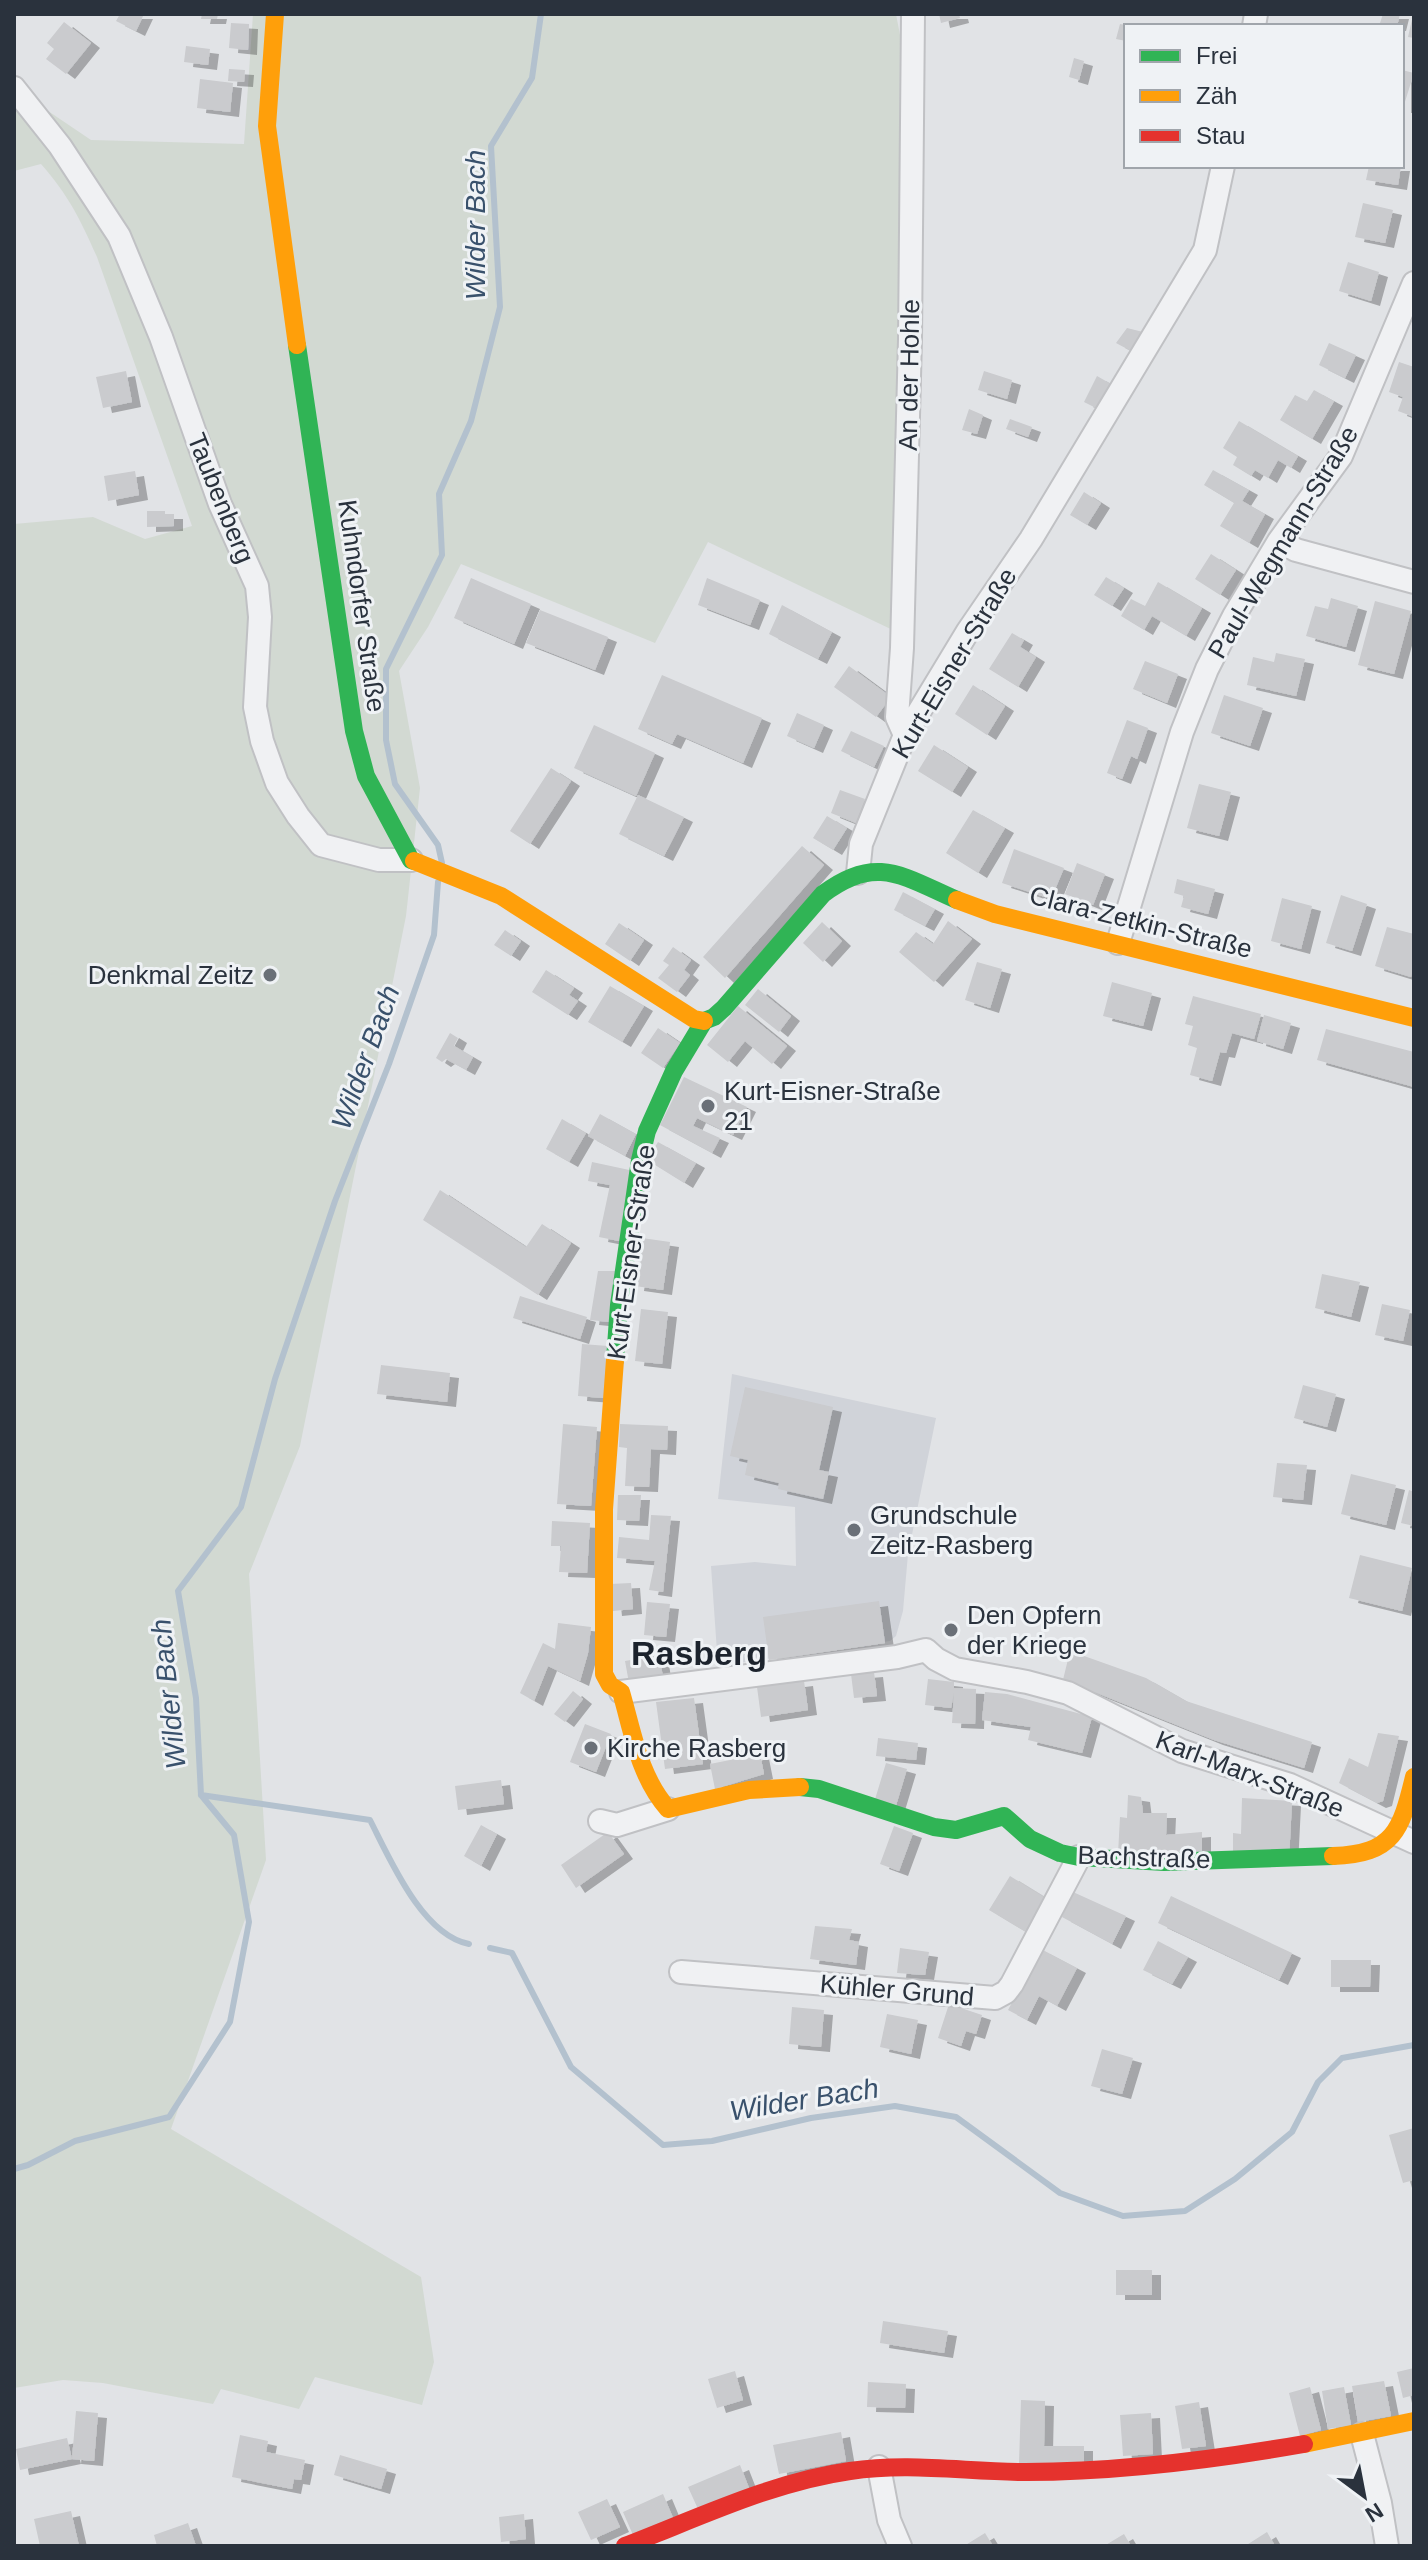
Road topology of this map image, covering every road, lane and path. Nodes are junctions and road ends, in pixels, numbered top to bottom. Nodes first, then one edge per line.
1 (275, 14) edge
2 (913, 14) edge
3 (14, 88) edge
4 (1223, 168) edge
5 (1414, 283) edge
6 (1279, 541) junction
7 (1414, 582) edge
8 (905, 735) junction
9 (418, 864) junction
10 (858, 873) junction
11 (1118, 943) junction
12 (1414, 1018) edge
13 (704, 1021) junction
14 (621, 1692) junction
15 (1414, 1777) edge
16 (668, 1809) junction
17 (600, 1821) dead end
18 (1405, 1838) edge
19 (1079, 1857) junction
20 (681, 1972) dead end
21 (1414, 2421) edge
22 (1362, 2434) junction
23 (879, 2467) junction
24 (625, 2546) edge
25 (900, 2546) edge
26 (1387, 2546) edge

1 - 9 street, Kuhndorfer Straße
2 - 8 street, An der Hohle
3 - 9 street, Taubenberg
4 - 8 street, Kurt-Eisner-Straße
5 - 6 street, Paul-Wegmann-Straße
6 - 7 street
6 - 11 street, Paul-Wegmann-Straße
8 - 10 street, Kurt-Eisner-Straße
9 - 13 street
10 - 11 street, Clara-Zetkin-Straße
10 - 13 street, Kurt-Eisner-Straße
11 - 12 street, Clara-Zetkin-Straße
13 - 14 street, Kurt-Eisner-Straße
14 - 16 street
14 - 18 street, Karl-Marx-Straße
15 - 18 street
16 - 17 street, Bachstraße
16 - 19 street, Bachstraße
18 - 19 street, Bachstraße
19 - 20 street, Kühler Grund
21 - 22 street
22 - 23 street
22 - 26 street
23 - 24 street
23 - 25 street

